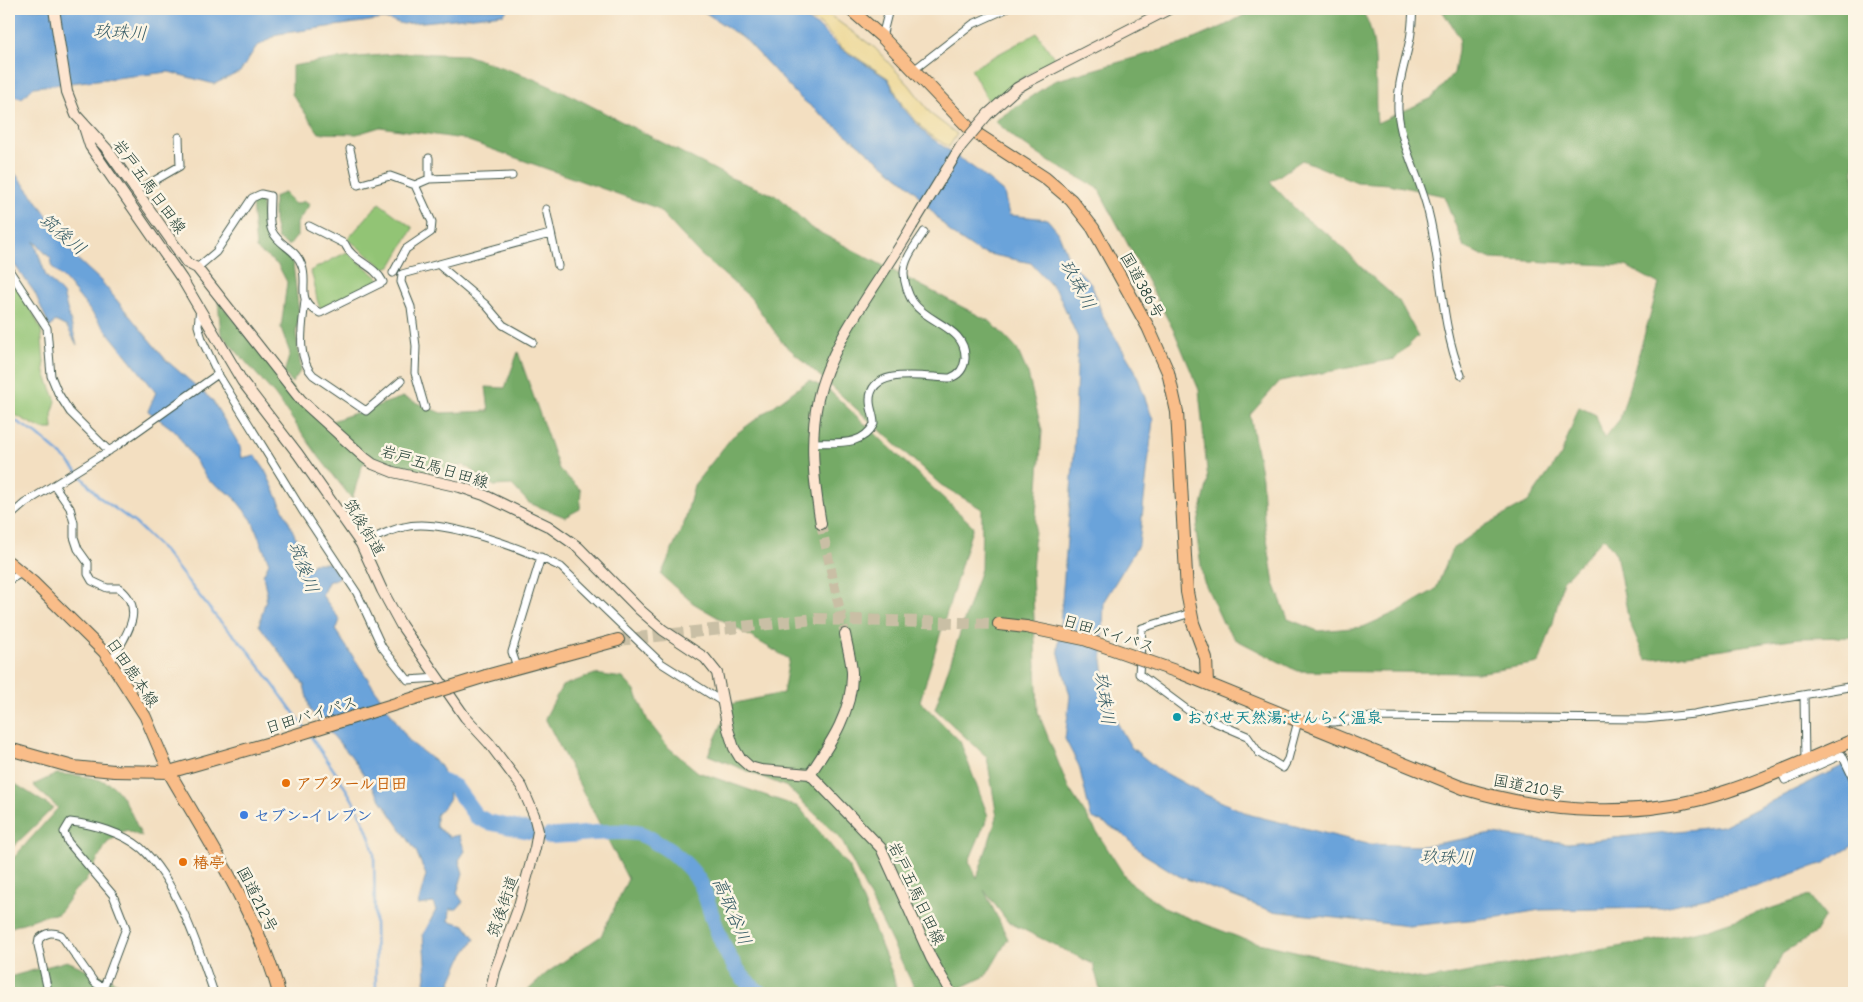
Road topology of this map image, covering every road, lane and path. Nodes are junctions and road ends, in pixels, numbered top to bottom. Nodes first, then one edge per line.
1 (54, 9) edge
2 (850, 9) edge
3 (889, 9) edge
4 (1006, 9) edge
5 (1169, 9) edge
6 (1413, 9) edge
7 (882, 37) junction
8 (915, 69) junction
9 (83, 125) junction
10 (179, 137) dead end
11 (350, 149) dead end
12 (428, 158) dead end
13 (512, 176) dead end
14 (429, 179) junction
15 (415, 185) junction
16 (133, 189) junction
17 (546, 209) dead end
18 (309, 226) dead end
19 (924, 232) dead end
20 (550, 234) junction
21 (439, 264) junction
22 (558, 266) dead end
23 (197, 268) junction
24 (9, 270) edge
25 (393, 273) junction
26 (402, 274) junction
27 (380, 276) junction
28 (306, 300) junction
29 (200, 308) junction
30 (534, 342) dead end
31 (218, 374) junction
32 (1461, 375) dead end
33 (401, 380) dead end
34 (425, 408) dead end
35 (814, 443) junction
36 (109, 450) junction
37 (54, 485) junction
38 (9, 517) edge
39 (821, 524) tunnel mouth
40 (361, 544) junction
41 (541, 557) junction
42 (9, 562) edge
43 (22, 573) junction
44 (9, 580) edge
45 (1191, 613) junction
46 (999, 624) tunnel mouth
47 (845, 634) tunnel mouth
48 (618, 640) tunnel mouth
49 (111, 662) junction
50 (517, 667) junction
51 (438, 678) junction
52 (1206, 683) junction
53 (1854, 686) edge
54 (1804, 696) junction
55 (721, 701) junction
56 (1298, 721) junction
57 (1854, 740) edge
58 (9, 749) edge
59 (1805, 761) junction
60 (168, 772) junction
61 (1781, 772) junction
62 (810, 774) junction
63 (1854, 780) edge
64 (48, 991) dead end
65 (214, 993) edge
66 (279, 993) edge
67 (490, 993) edge
68 (951, 993) edge

1 - 9 street, 岩戸五馬日田線
2 - 7 highway, 国道386号
3 - 7 street
4 - 8 street
5 - 35 street, bridge
6 - 32 street
7 - 8 highway, 国道386号
8 - 45 highway, 国道386号
9 - 16 street, 岩戸五馬日田線
9 - 29 street, 筑後街道
10 - 16 street
11 - 15 street
12 - 14 street
13 - 14 street
14 - 15 street
15 - 25 street
16 - 23 street, 岩戸五馬日田線
17 - 20 street
18 - 27 street
19 - 35 street
20 - 21 street
20 - 22 street
21 - 26 street
21 - 30 street
23 - 28 street
23 - 55 street, 岩戸五馬日田線
24 - 36 street
25 - 26 street
25 - 27 street
26 - 34 street
27 - 28 street
28 - 33 street
29 - 31 street
29 - 40 street, 筑後街道
31 - 36 street
31 - 51 street
35 - 39 street
36 - 37 street
37 - 38 street
37 - 49 street
40 - 41 street
40 - 51 street, 筑後街道
41 - 50 street
41 - 55 street
42 - 43 main road, 日田鹿本線
43 - 44 street
43 - 49 main road, 日田鹿本線
45 - 52 highway, 国道386号
45 - 56 street
46 - 52 highway, 日田バイパス, bridge
47 - 62 street
48 - 50 highway, 日田バイパス
49 - 60 main road, 日田鹿本線
50 - 60 highway, 日田バイパス, bridge
51 - 67 street, 筑後街道
52 - 56 highway, 国道210号
53 - 54 street
54 - 56 street
54 - 59 street
55 - 62 street, 岩戸五馬日田線
56 - 61 highway, 国道210号
57 - 59 highway, 国道210号
58 - 60 highway, 日田バイパス
59 - 61 highway, 国道210号
60 - 66 highway, 国道212号
61 - 63 street
62 - 68 street, 岩戸五馬日田線
64 - 65 street

